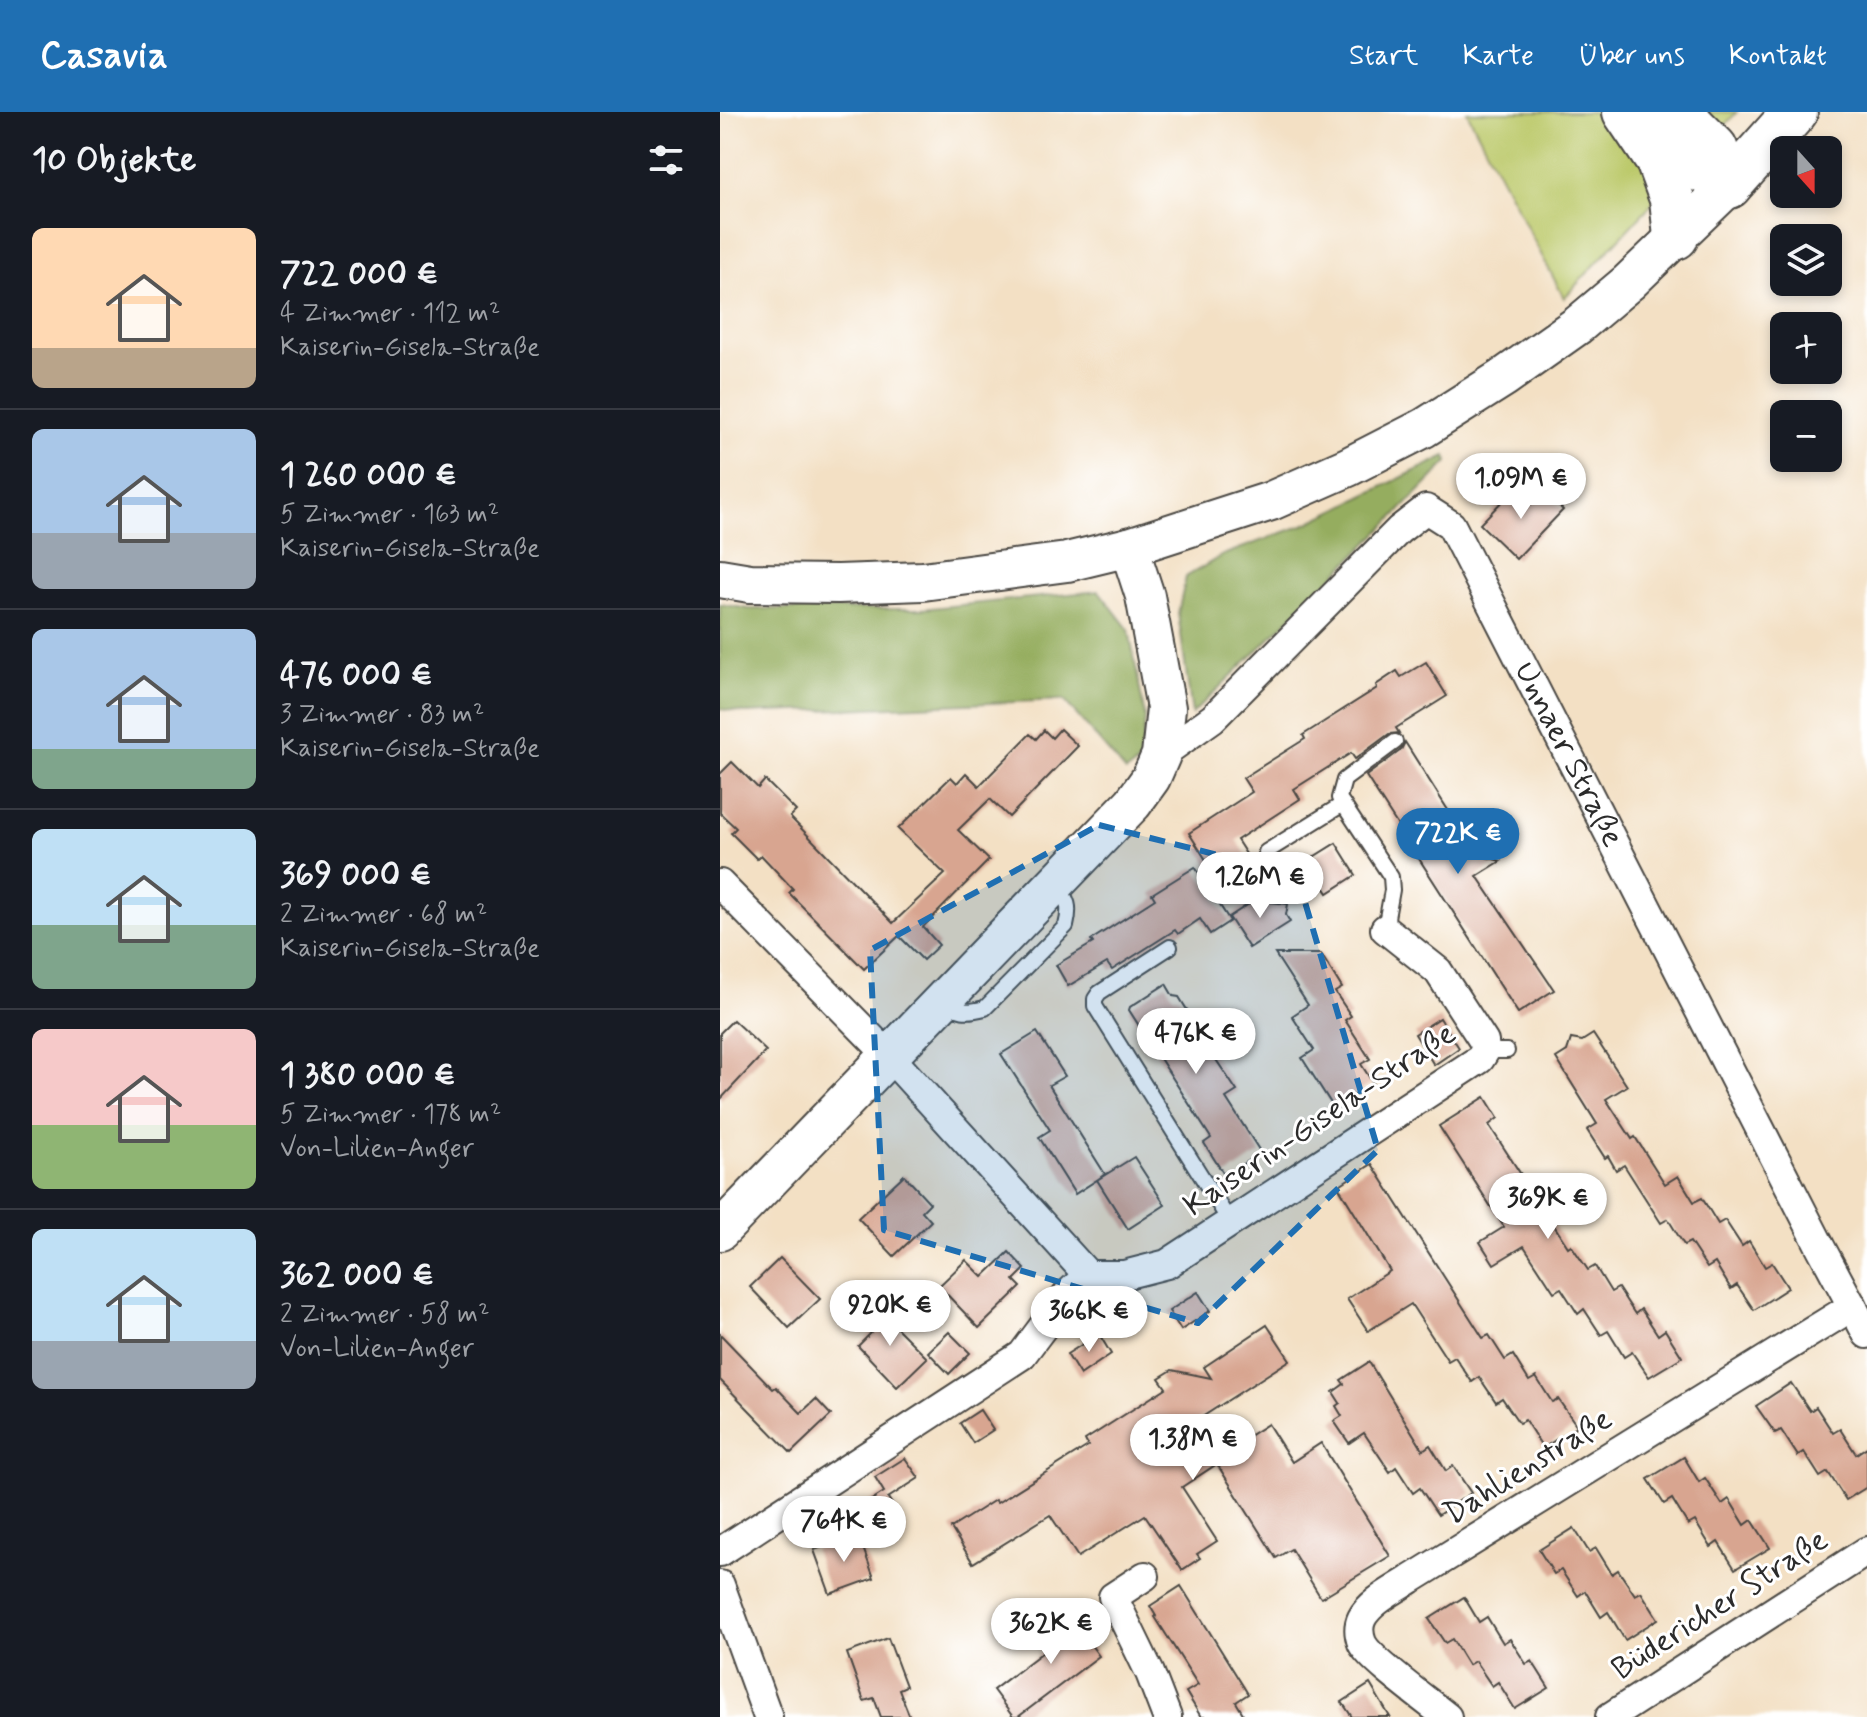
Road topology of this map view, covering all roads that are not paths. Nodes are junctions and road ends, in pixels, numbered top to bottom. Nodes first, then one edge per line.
1 (1625, 112) edge
2 (1631, 112) edge
3 (1679, 112) edge
4 (1795, 112) edge
5 (1729, 186) junction
6 (1676, 237) junction
7 (1129, 547) junction
8 (720, 578) edge
9 (1395, 742) dead end
10 (1161, 755) junction
11 (1343, 804) junction
12 (1266, 852) dead end
13 (720, 884) edge
14 (1385, 929) joint
15 (1170, 947) dead end
16 (889, 1056) junction
17 (1230, 1222) junction
18 (720, 1231) edge
19 (1088, 1275) junction
20 (1853, 1306) junction
21 (1867, 1334) edge
22 (1867, 1551) edge
23 (720, 1552) edge
24 (1145, 1576) dead end
25 (720, 1585) edge
26 (768, 1717) edge
27 (1167, 1717) edge
28 (1447, 1717) edge
29 (1610, 1717) edge

1 - 6 main road
2 - 5 main road
3 - 5 main road
4 - 5 main road
5 - 6 main road
6 - 7 main road
7 - 8 main road
7 - 10 main road, Unnaer Straße
9 - 11 lane
10 - 16 main road, Unnaer Straße
10 - 20 street, Unnaer Straße
11 - 12 lane
11 - 14 lane
13 - 16 street
14 - 17 street, Kaiserin-Gisela-Straße
15 - 17 lane
16 - 18 main road, Unnaer Straße
16 - 19 street
17 - 19 street, Kaiserin-Gisela-Straße
19 - 23 street
20 - 21 street, Unnaer Straße
20 - 28 street, Dahlienstraße
22 - 29 street, Büdericher Straße
24 - 27 street
25 - 26 street

